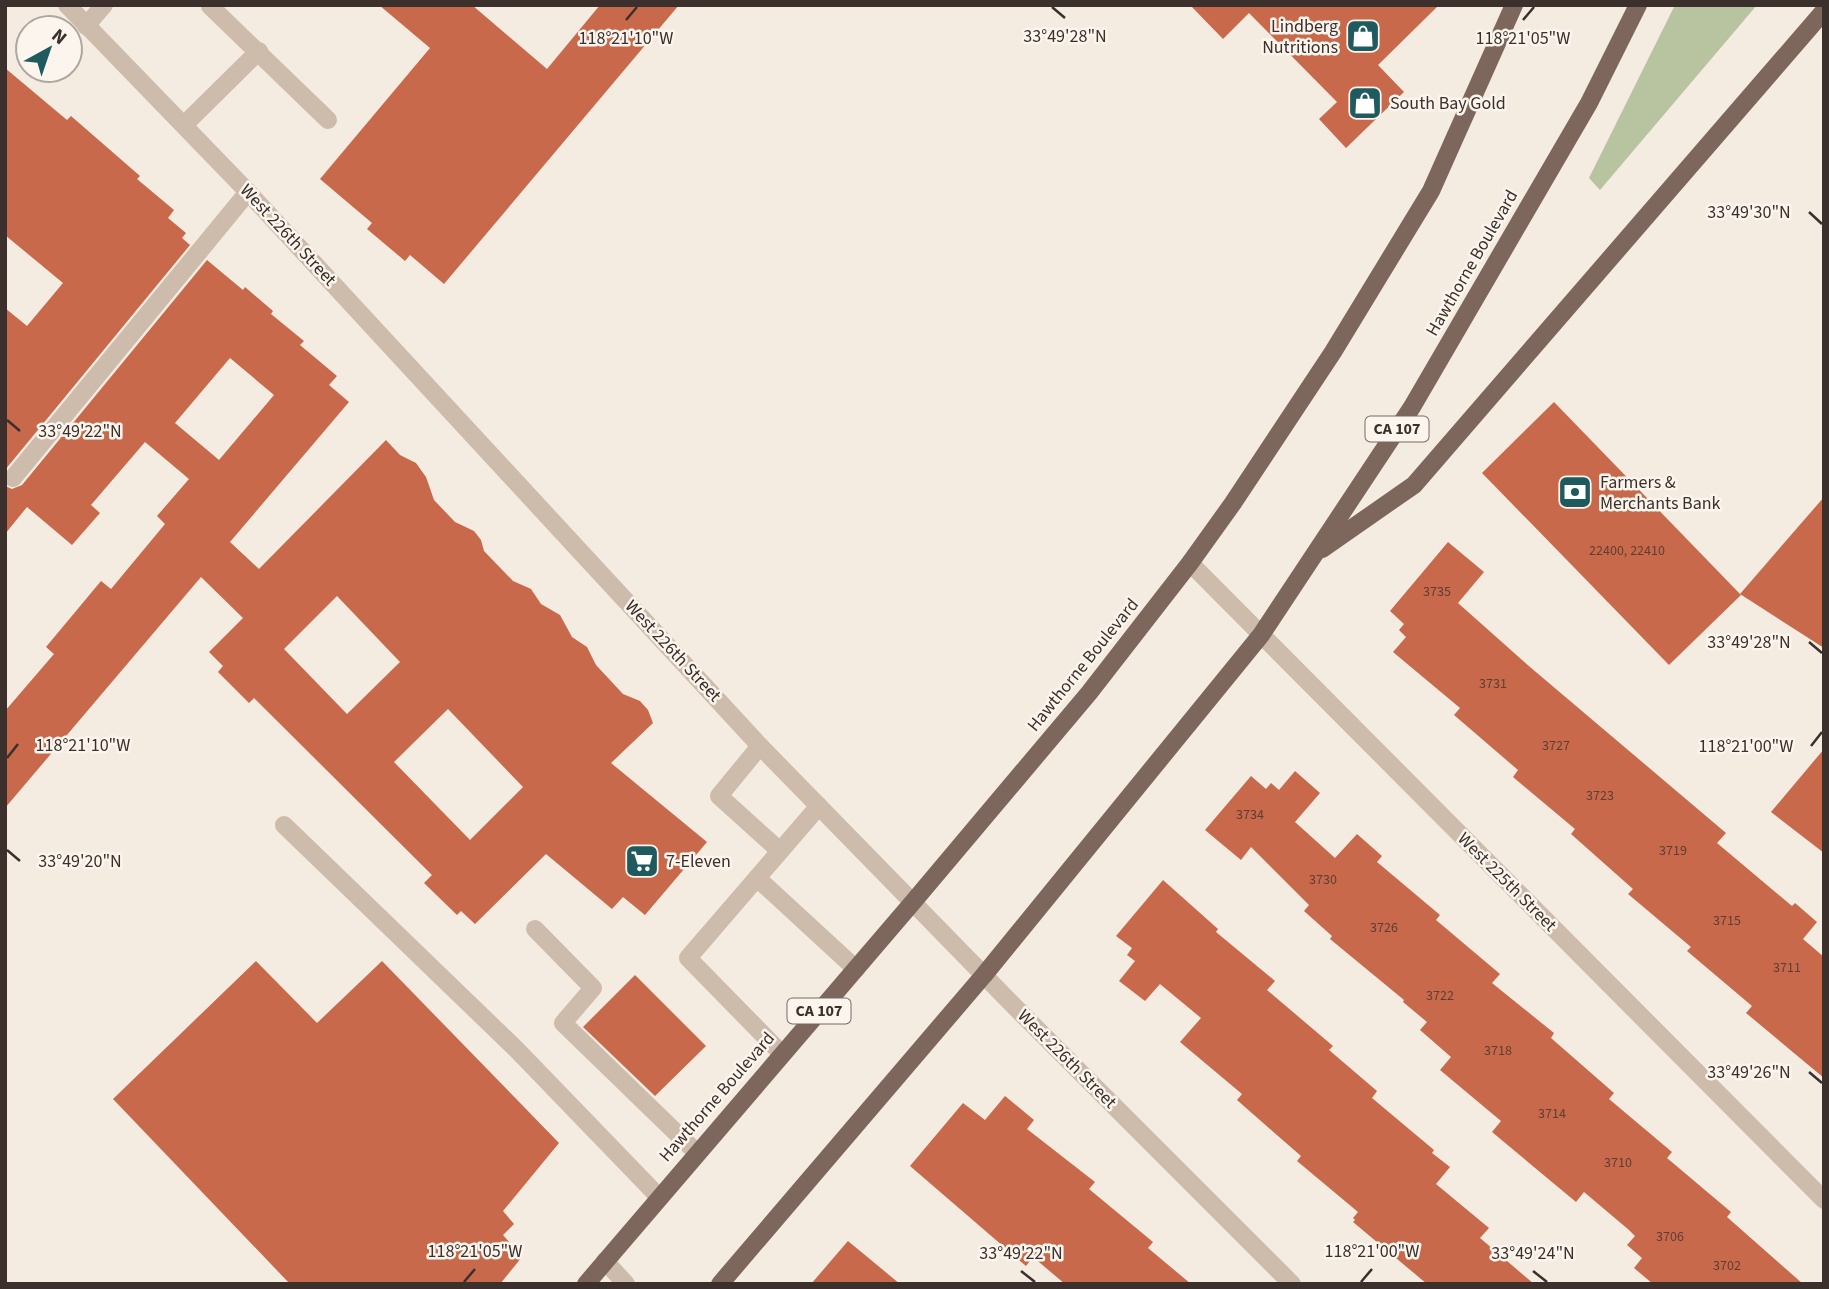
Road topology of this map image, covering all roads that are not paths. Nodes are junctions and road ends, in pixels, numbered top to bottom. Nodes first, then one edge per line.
1 (67, 5) edge
2 (104, 5) edge
3 (1514, 5) edge
4 (1638, 5) edge
5 (210, 6) edge
6 (1824, 11) edge
7 (86, 26) junction
8 (259, 51) junction
9 (328, 120) dead end
10 (184, 125) junction
11 (248, 192) junction
12 (13, 478) dead end
13 (1314, 555) junction
14 (1190, 563) junction
15 (1261, 635) junction
16 (760, 746) junction
17 (819, 806) junction
18 (284, 825) dead end
19 (779, 851) junction
20 (757, 878) junction
21 (914, 902) junction
22 (535, 929) dead end
23 (856, 969) junction
24 (984, 975) junction
25 (782, 1054) junction
26 (697, 1153) junction
27 (659, 1197) junction
28 (1824, 1200) edge
29 (604, 1261) junction
30 (586, 1284) edge
31 (626, 1284) edge
32 (720, 1284) edge
33 (1292, 1284) edge

1 - 7 street, West 226th Street
2 - 7 street
3 - 14 main road, Hawthorne Boulevard / CA 107
4 - 13 main road, Hawthorne Boulevard / CA 107
5 - 8 street
6 - 13 main road
7 - 10 street, West 226th Street
8 - 9 street
8 - 10 street
10 - 11 street, West 226th Street
11 - 12 street
11 - 16 street, West 226th Street
13 - 15 main road, Hawthorne Boulevard / CA 107
14 - 15 street, West 225th Street
14 - 21 main road, Hawthorne Boulevard / CA 107
15 - 24 main road, Hawthorne Boulevard / CA 107
15 - 28 street, West 225th Street
16 - 17 street, West 226th Street
16 - 19 street
17 - 19 street
17 - 21 street, West 226th Street
18 - 27 street
19 - 20 street
20 - 23 street
20 - 25 street
21 - 23 main road, Hawthorne Boulevard / CA 107
21 - 24 street, West 226th Street
22 - 26 street
23 - 25 main road, Hawthorne Boulevard / CA 107
24 - 32 main road, Hawthorne Boulevard / CA 107
24 - 33 street, West 226th Street
25 - 26 main road, Hawthorne Boulevard / CA 107
26 - 27 main road, Hawthorne Boulevard / CA 107
27 - 29 main road, Hawthorne Boulevard / CA 107
29 - 30 main road, Hawthorne Boulevard / CA 107
29 - 31 street

